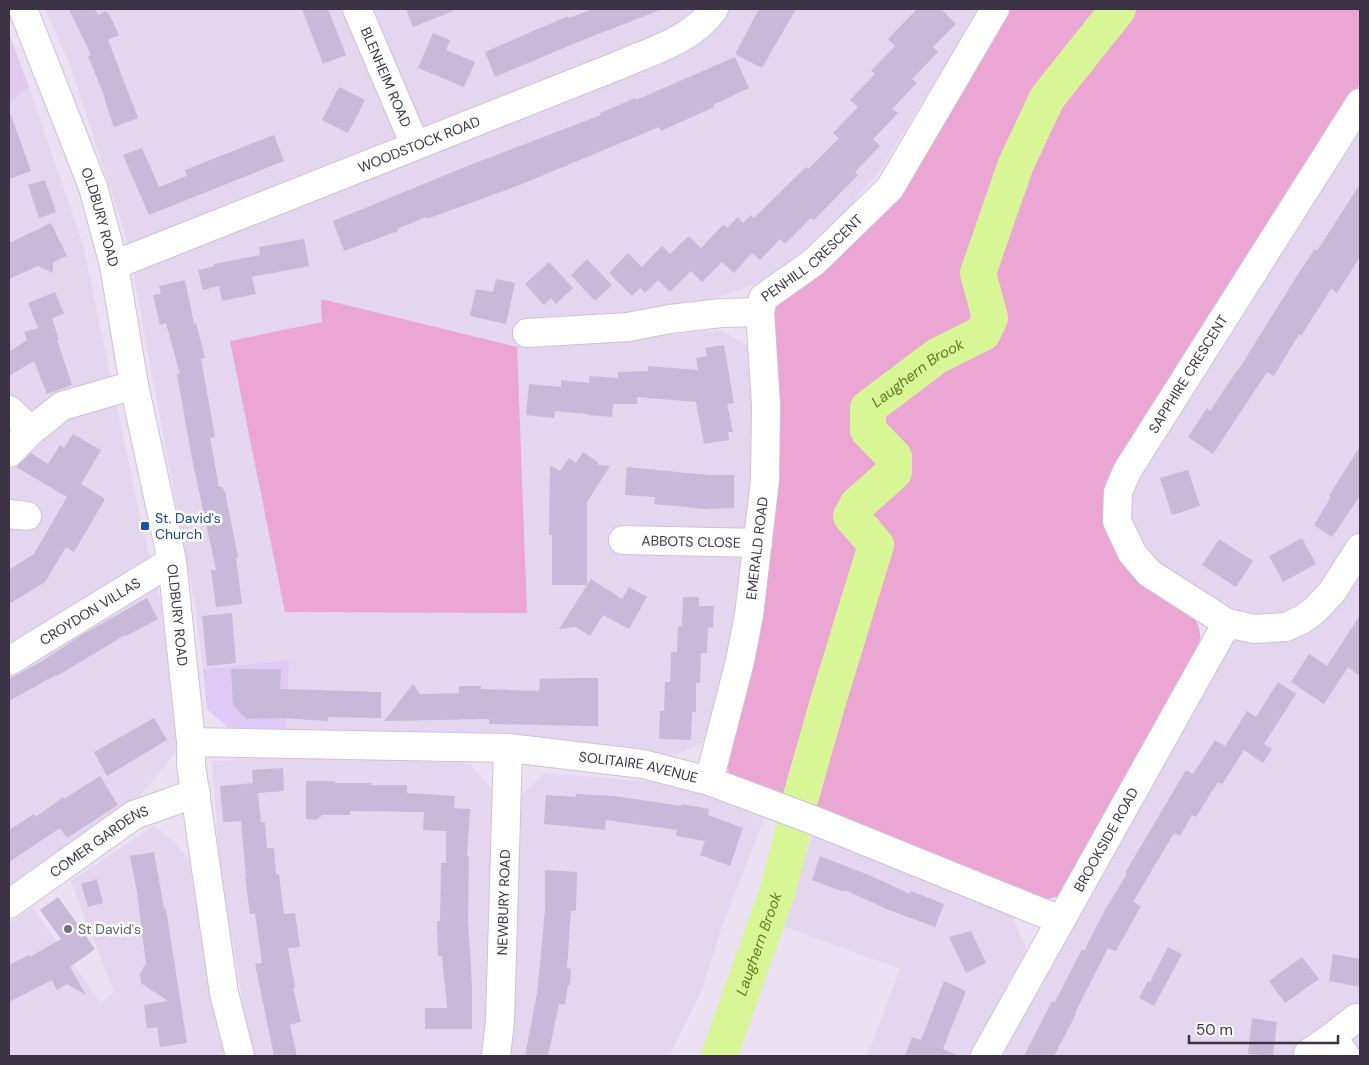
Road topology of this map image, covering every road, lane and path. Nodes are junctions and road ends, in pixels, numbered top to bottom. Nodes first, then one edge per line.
1 (23, 9) edge
2 (357, 9) edge
3 (714, 9) edge
4 (995, 9) edge
5 (1360, 103) edge
6 (415, 145) junction
7 (114, 265) junction
8 (760, 312) junction
9 (530, 334) dead end
10 (134, 385) junction
11 (9, 410) edge
12 (30, 431) junction
13 (9, 453) edge
14 (623, 540) dead end
15 (758, 543) junction
16 (1360, 548) edge
17 (172, 561) junction
18 (1227, 623) junction
19 (9, 661) edge
20 (191, 742) junction
21 (508, 748) junction
22 (709, 780) junction
23 (196, 793) junction
24 (9, 904) edge
25 (1060, 920) junction
26 (1356, 1018) dead end
27 (1339, 1047) edge
28 (1308, 1054) dead end
29 (240, 1056) edge
30 (496, 1056) edge
31 (984, 1056) edge

1 - 7 street, OLDBURY ROAD
2 - 6 street, BLENHEIM ROAD
3 - 6 street, WOODSTOCK ROAD
4 - 8 street, PENHILL CRESCENT
5 - 18 street, SAPPHIRE CRESCENT
6 - 7 street, WOODSTOCK ROAD
7 - 10 street, OLDBURY ROAD
8 - 9 street, PENHILL CRESCENT
8 - 15 street, EMERALD ROAD
10 - 12 street
10 - 17 street, OLDBURY ROAD
11 - 12 street
12 - 13 street
14 - 15 street, ABBOTS CLOSE
15 - 22 street, EMERALD ROAD
16 - 18 street
17 - 19 street, CROYDON VILLAS
17 - 20 street, OLDBURY ROAD
18 - 25 street, BROOKSIDE ROAD
20 - 21 street, SOLITAIRE AVENUE
20 - 23 street, OLDBURY ROAD
21 - 22 street, SOLITAIRE AVENUE
21 - 30 street, NEWBURY ROAD
22 - 25 street, SOLITAIRE AVENUE
23 - 24 street, COMER GARDENS
23 - 29 street, OLDBURY ROAD
25 - 31 street, BROOKSIDE ROAD
26 - 27 street
27 - 28 street

